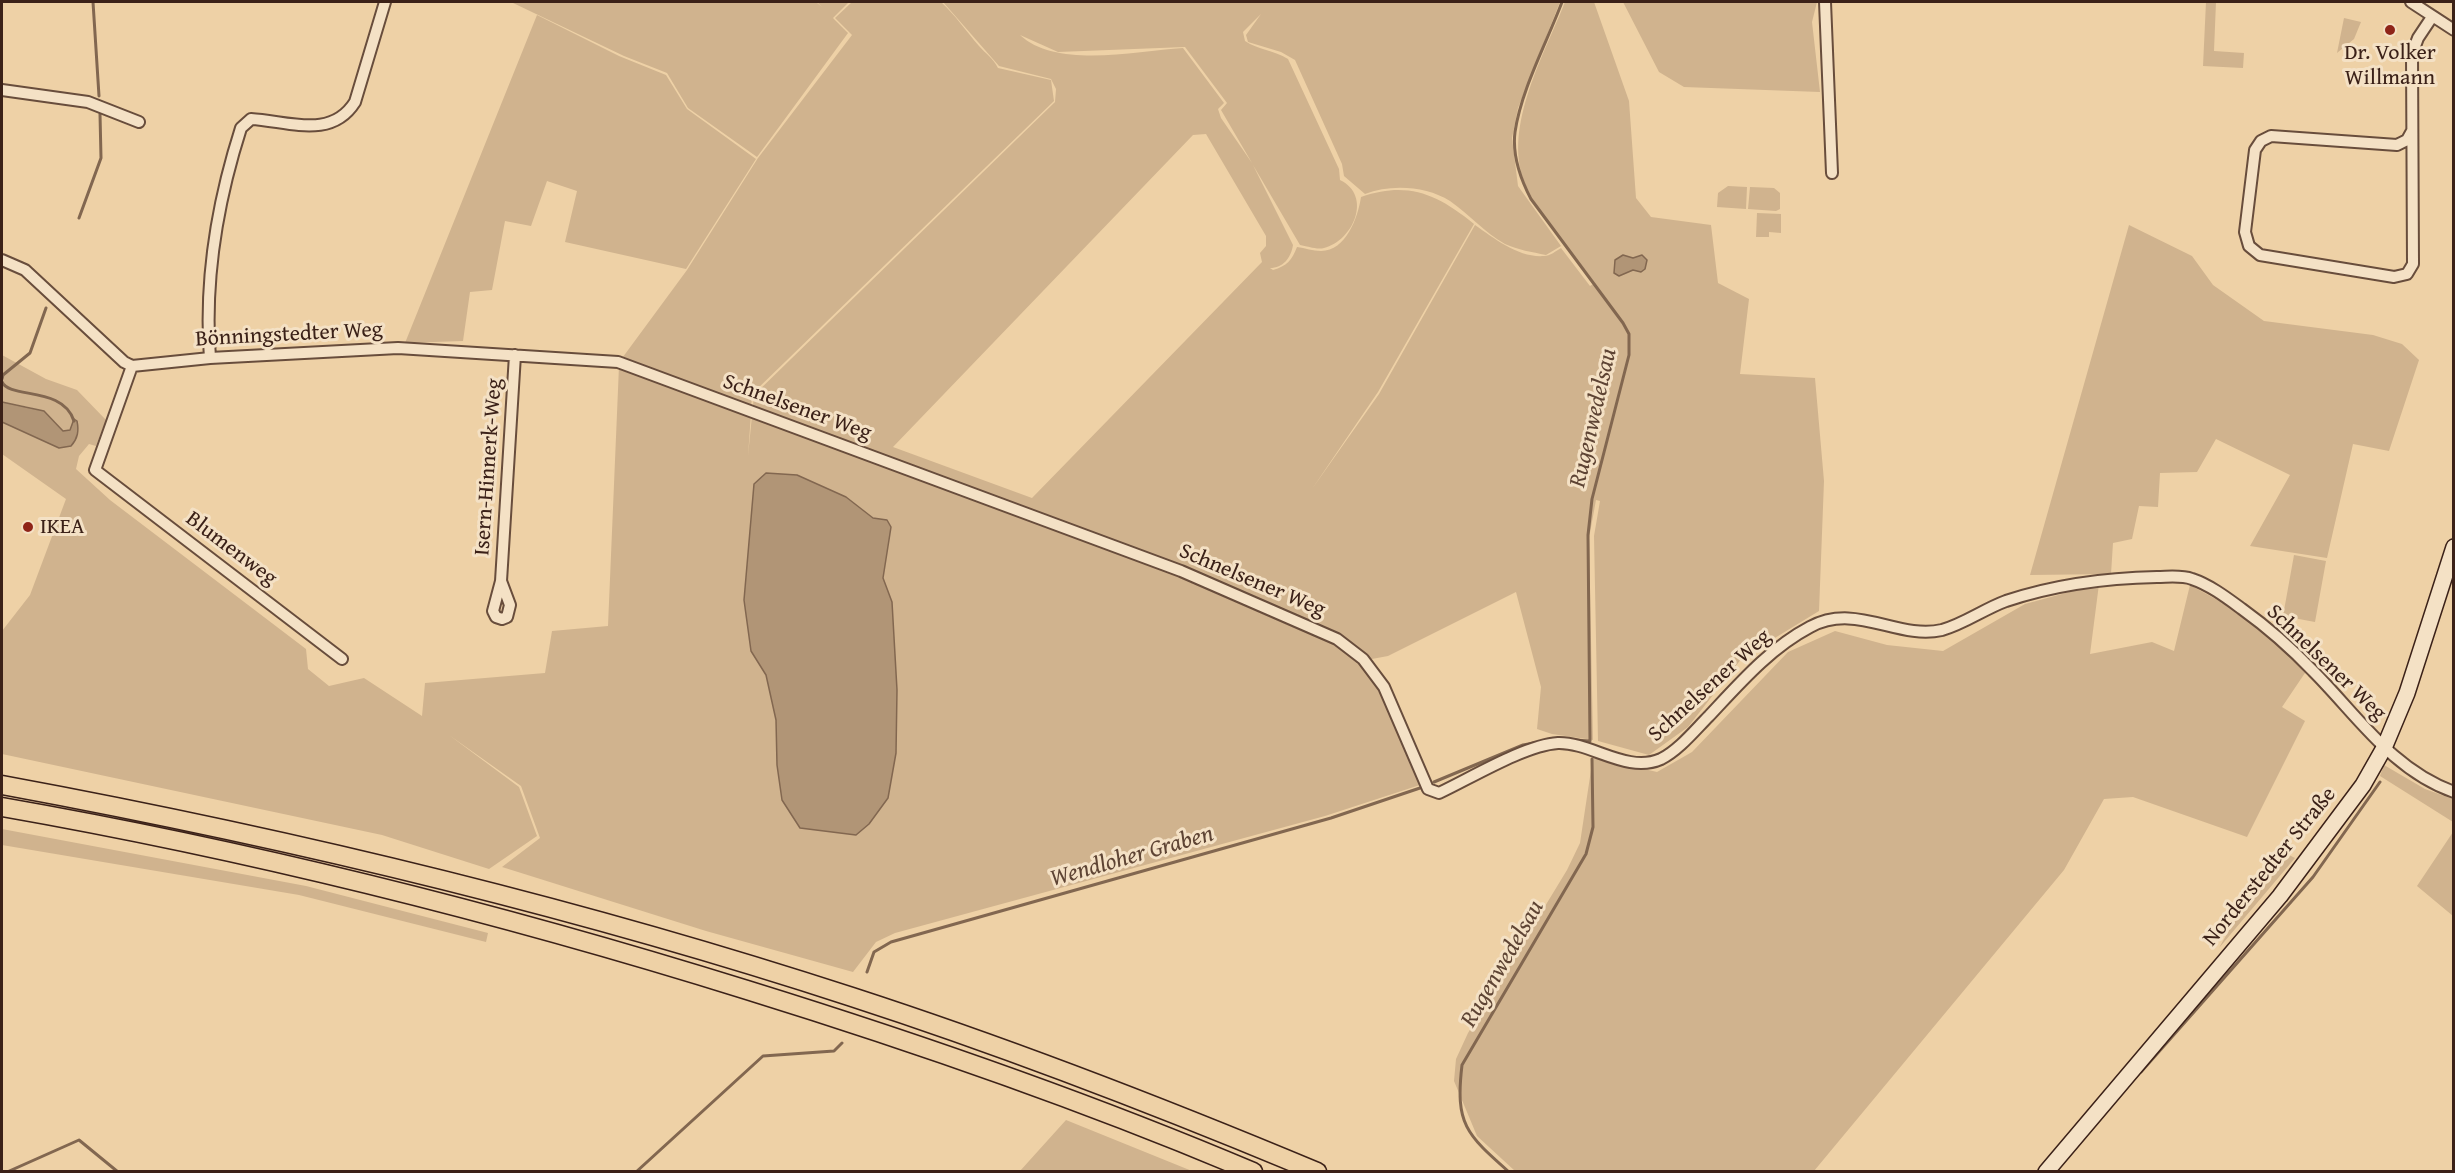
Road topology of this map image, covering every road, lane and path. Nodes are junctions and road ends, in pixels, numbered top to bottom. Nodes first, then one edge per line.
1 (385, 2) edge
2 (1826, 2) edge
3 (2411, 2) edge
4 (2432, 17) junction
5 (2454, 30) edge
6 (2, 90) edge
7 (139, 123) dead end
8 (2412, 131) junction
9 (1832, 173) dead end
10 (2, 260) edge
11 (515, 355) junction
12 (210, 358) junction
13 (618, 362) joint
14 (132, 366) junction
15 (2454, 547) edge
16 (501, 581) dead end
17 (342, 659) dead end
18 (2384, 748) junction
19 (2, 785) edge
20 (2454, 792) edge
21 (2, 807) edge
22 (1253, 1172) edge
23 (1317, 1172) edge
24 (2046, 1172) edge

1 - 12 street
2 - 9 street
3 - 4 street
4 - 5 street
4 - 8 street
6 - 7 street
8 - 8 street
10 - 14 street
11 - 12 street, Bönningstedter Weg
11 - 13 street, Bönningstedter Weg
11 - 16 street, Isern-Hinnerk-Weg
12 - 14 street, Bönningstedter Weg
13 - 18 street, Schnelsener Weg
14 - 17 street, Blumenweg
15 - 18 main road, Norderstedter Straße
18 - 20 street, Schnelsener Weg
18 - 24 main road, Norderstedter Straße
19 - 23 highway
21 - 22 highway

